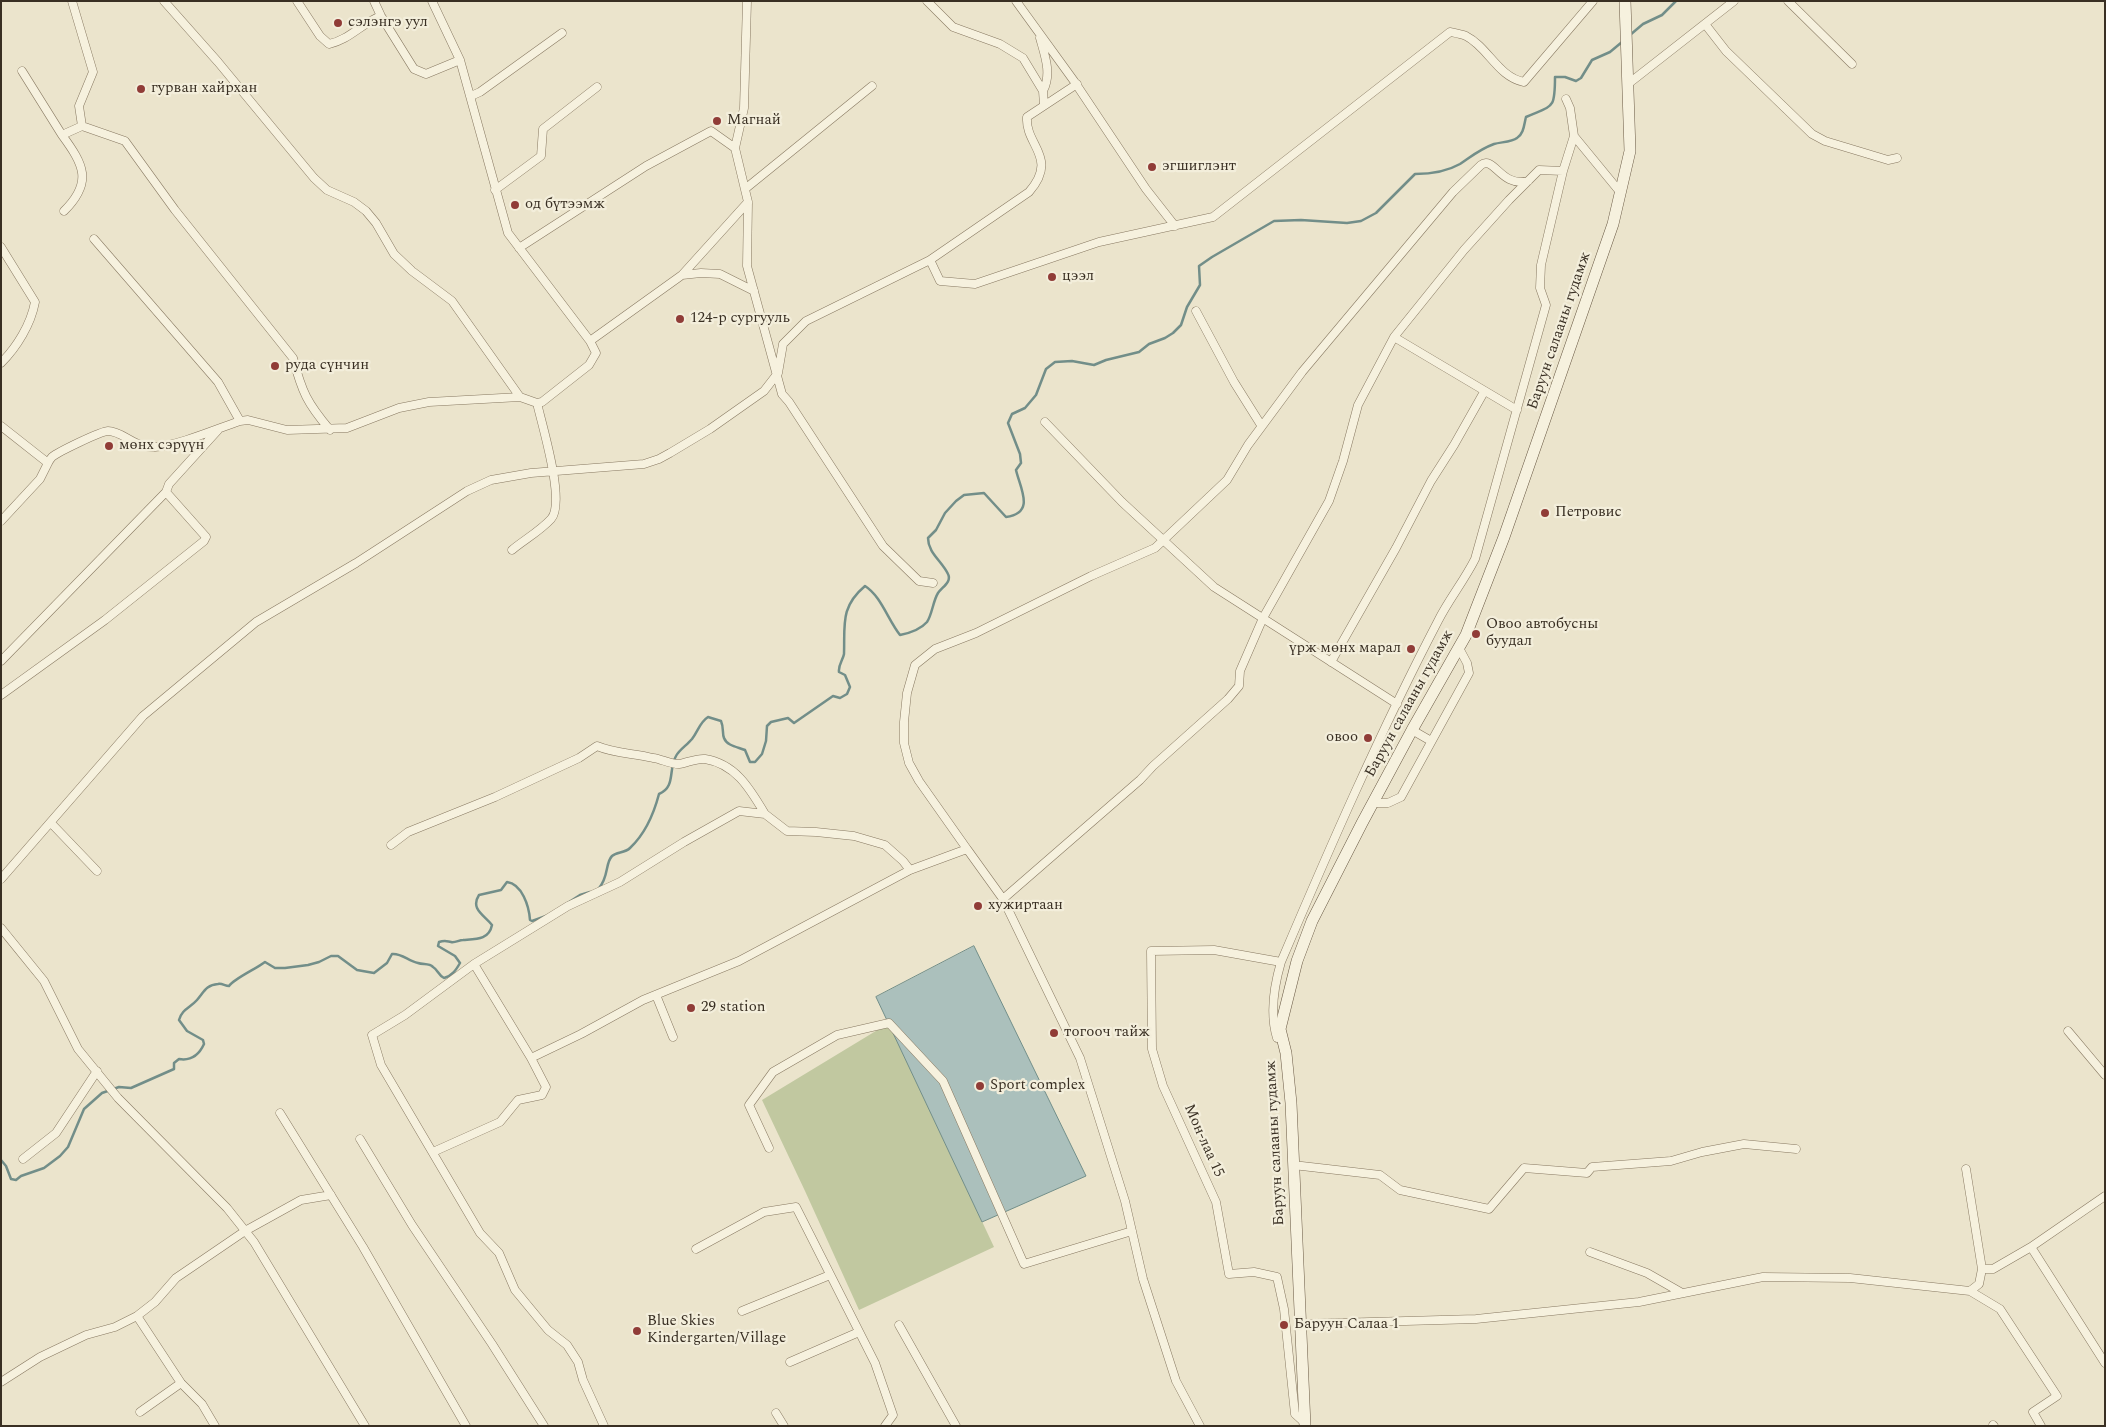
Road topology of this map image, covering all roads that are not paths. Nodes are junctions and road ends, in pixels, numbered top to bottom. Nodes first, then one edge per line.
1 (72, 1) edge
2 (164, 1) edge
3 (297, 1) edge
4 (374, 1) edge
5 (432, 1) edge
6 (747, 1) edge
7 (927, 1) edge
8 (1016, 1) edge
9 (1592, 1) edge
10 (1625, 1) edge
11 (1788, 1) edge
12 (1732, 2) edge
13 (381, 16) junction
14 (1705, 24) junction
15 (562, 33) dead end
16 (1039, 34) junction
17 (460, 60) junction
18 (1852, 64) dead end
19 (22, 71) dead end
20 (1076, 84) junction
21 (1628, 84) junction
22 (597, 86) dead end
23 (872, 86) dead end
24 (1043, 90) junction
25 (471, 96) junction
26 (1566, 99) dead end
27 (1044, 105) junction
28 (82, 126) junction
29 (62, 135) junction
30 (1574, 136) junction
31 (735, 148) junction
32 (1897, 158) dead end
33 (1563, 172) junction
34 (1528, 181) junction
35 (745, 189) junction
36 (495, 190) junction
37 (1620, 192) junction
38 (748, 202) junction
39 (64, 211) dead end
40 (1175, 226) junction
41 (94, 238) dead end
42 (1, 247) edge
43 (519, 248) junction
44 (930, 260) junction
45 (682, 275) junction
46 (754, 291) junction
47 (1196, 311) dead end
48 (1394, 337) junction
49 (590, 341) junction
50 (1, 363) edge
51 (778, 373) junction
52 (1484, 392) junction
53 (520, 397) junction
54 (536, 403) junction
55 (1517, 410) junction
56 (240, 421) junction
57 (1045, 422) dead end
58 (1262, 425) junction
59 (1, 426) edge
60 (219, 428) junction
61 (330, 430) junction
62 (48, 463) junction
63 (554, 471) junction
64 (166, 492) junction
65 (1, 521) edge
66 (1162, 541) junction
67 (512, 550) dead end
68 (933, 584) dead end
69 (1263, 618) junction
70 (1459, 648) junction
71 (1, 661) edge
72 (1331, 662) junction
73 (1, 695) edge
74 (1397, 704) junction
75 (1412, 730) junction
76 (1431, 741) junction
77 (1373, 803) junction
78 (764, 814) junction
79 (51, 823) junction
80 (391, 845) dead end
81 (967, 849) junction
82 (910, 870) junction
83 (97, 871) dead end
84 (1, 879) edge
85 (1003, 899) junction
86 (1, 928) edge
87 (1281, 962) junction
88 (474, 964) junction
89 (656, 995) junction
90 (2068, 1031) dead end
91 (673, 1037) dead end
92 (532, 1058) junction
93 (97, 1071) junction
94 (2105, 1075) edge
95 (1289, 1078) junction
96 (280, 1113) dead end
97 (360, 1139) dead end
98 (770, 1148) dead end
99 (1796, 1149) dead end
100 (433, 1152) junction
101 (23, 1159) dead end
102 (1293, 1165) junction
103 (1966, 1169) dead end
104 (331, 1195) junction
105 (2105, 1196) edge
106 (245, 1231) junction
107 (1132, 1231) junction
108 (2031, 1248) junction
109 (696, 1249) dead end
110 (1590, 1252) dead end
111 (1982, 1270) junction
112 (830, 1275) junction
113 (1970, 1291) junction
114 (1682, 1293) junction
115 (742, 1311) dead end
116 (137, 1316) junction
117 (1300, 1324) junction
118 (899, 1325) dead end
119 (859, 1332) junction
120 (790, 1362) dead end
121 (2105, 1363) edge
122 (1, 1382) edge
123 (181, 1384) junction
124 (140, 1412) dead end
125 (776, 1413) dead end
126 (1305, 1424) edge
127 (215, 1426) edge
128 (365, 1426) edge
129 (466, 1426) edge
130 (544, 1426) edge
131 (604, 1426) edge
132 (784, 1426) edge
133 (885, 1426) edge
134 (956, 1426) edge
135 (1200, 1426) edge
136 (2041, 1426) edge

1 - 28 street
2 - 53 street
3 - 13 street
4 - 13 street
5 - 17 street
6 - 31 street
7 - 24 street
8 - 16 street
9 - 40 street
10 - 21 main road, Баруун салааны гудамж
11 - 18 street
12 - 14 street
13 - 17 street
14 - 21 street
14 - 32 street
15 - 25 street
16 - 20 street
16 - 24 street
17 - 25 street
19 - 29 street
20 - 27 street
20 - 40 street
21 - 37 main road, Баруун салааны гудамж
22 - 36 street
23 - 35 street
24 - 27 street
25 - 36 street
26 - 30 street
27 - 44 street
28 - 29 street
28 - 61 street
29 - 39 street
30 - 33 street
30 - 37 street
31 - 35 street
31 - 43 street
33 - 34 street
33 - 55 street
34 - 48 street
34 - 58 street
35 - 38 street
36 - 43 street
37 - 70 main road, Баруун салааны гудамж
38 - 45 street
38 - 46 street
40 - 44 street
41 - 56 street
42 - 50 street
43 - 49 street
44 - 51 street
45 - 46 street
45 - 49 street
46 - 51 street
47 - 58 street
48 - 52 street
48 - 69 street
49 - 54 street
51 - 63 street
51 - 68 street
52 - 55 street
52 - 72 street
53 - 54 street
53 - 61 street
54 - 63 street
55 - 74 street
56 - 60 street
56 - 61 street
57 - 66 street
58 - 66 street
59 - 62 street
60 - 62 street
60 - 64 street
62 - 65 street
63 - 67 street
63 - 79 street
64 - 71 street
64 - 73 street
66 - 69 street
66 - 81 street
69 - 72 street
69 - 85 street
70 - 75 main road, Баруун салааны гудамж
70 - 76 street
72 - 74 street
74 - 87 street
75 - 76 street
75 - 77 main road, Баруун салааны гудамж
76 - 77 street
77 - 95 main road, Баруун салааны гудамж
78 - 80 street
78 - 82 street
78 - 88 street
79 - 83 street
79 - 84 street
81 - 82 street
81 - 85 street
82 - 89 street
85 - 107 street
86 - 93 street
87 - 95 street
87 - 126 street, Мон-лаа 15
88 - 92 street
88 - 100 street
89 - 91 street
89 - 92 street
90 - 94 street
92 - 100 street
93 - 101 street
93 - 106 street
95 - 102 main road, Баруун салааны гудамж
96 - 104 street
97 - 130 street
98 - 107 street
99 - 102 street
100 - 131 street
102 - 117 main road, Баруун салааны гудамж
103 - 111 street
104 - 106 street
104 - 129 street
105 - 108 street
106 - 116 street
106 - 128 street
107 - 135 street
108 - 111 street
108 - 121 street
109 - 112 street
110 - 114 street
111 - 113 street
112 - 115 street
112 - 119 street
113 - 114 street
113 - 136 street
114 - 117 street
116 - 122 street
116 - 123 street
117 - 126 main road, Баруун салааны гудамж
118 - 134 street
119 - 120 street
119 - 133 street
123 - 124 street
123 - 127 street
125 - 132 street

